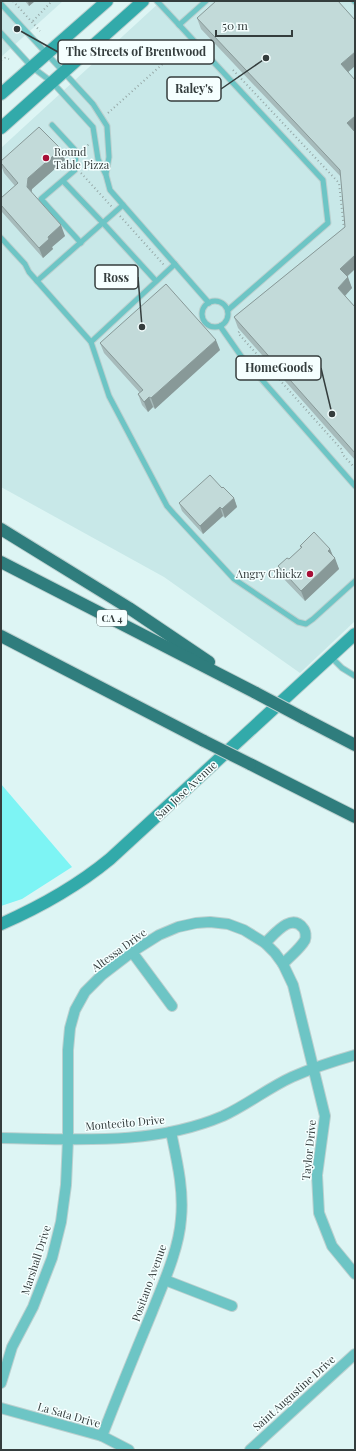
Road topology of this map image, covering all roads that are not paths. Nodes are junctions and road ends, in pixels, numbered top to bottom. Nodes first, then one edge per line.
1 (107, 1) edge
2 (143, 1) edge
3 (157, 1) edge
4 (206, 1) edge
5 (1, 4) edge
6 (179, 25) junction
7 (1, 33) edge
8 (47, 54) junction
9 (32, 67) junction
10 (63, 73) junction
11 (52, 82) junction
12 (1, 94) edge
13 (52, 124) dead end
14 (1, 128) edge
15 (106, 175) junction
16 (63, 181) junction
17 (123, 205) junction
18 (103, 223) junction
19 (1, 238) edge
20 (81, 243) junction
21 (175, 264) junction
22 (37, 281) junction
23 (156, 281) junction
24 (209, 303) junction
25 (228, 310) junction
26 (220, 326) junction
27 (90, 342) junction
28 (355, 486) edge
29 (1, 528) edge
30 (1, 562) edge
31 (355, 581) edge
32 (355, 634) edge
33 (1, 636) edge
34 (331, 657) junction
35 (222, 675) junction
36 (355, 676) edge
37 (355, 745) edge
38 (355, 817) edge
39 (1, 924) edge
40 (265, 943) junction
41 (132, 952) junction
42 (283, 964) junction
43 (172, 1006) dead end
44 (355, 1055) edge
45 (314, 1068) junction
46 (171, 1132) junction
47 (1, 1138) edge
48 (68, 1139) junction
49 (355, 1274) edge
50 (165, 1280) junction
51 (232, 1306) dead end
52 (355, 1354) edge
53 (1, 1383) edge
54 (1, 1408) edge
55 (102, 1436) junction
56 (129, 1450) edge
57 (250, 1450) edge

1 - 8 street
2 - 10 street
3 - 6 lane
4 - 6 lane
5 - 8 lane
6 - 25 lane
7 - 9 lane
8 - 9 street
8 - 10 lane
9 - 11 lane
9 - 12 street
10 - 11 street
10 - 15 lane
11 - 14 street
11 - 15 lane
13 - 16 lane
15 - 17 lane
16 - 18 lane
16 - 20 lane
17 - 18 lane
17 - 21 lane
18 - 20 lane
18 - 23 lane
19 - 22 lane
20 - 22 lane
21 - 23 lane
21 - 24 lane
22 - 27 lane
23 - 27 lane
24 - 25 lane
24 - 26 lane
25 - 26 lane
26 - 28 lane
27 - 31 lane
29 - 35 highway
30 - 35 highway, CA 4
32 - 34 street, San Jose Avenue
33 - 38 highway, bridge
34 - 36 lane
34 - 39 street, San Jose Avenue
35 - 37 highway, CA 4, bridge
40 - 41 street, Altessa Drive
40 - 42 street, Altessa Drive
40 - 42 street
41 - 43 street
41 - 48 street, Altessa Drive
42 - 45 street, Altessa Drive
44 - 45 street, Montecito Drive
45 - 46 street, Montecito Drive
45 - 49 street, Taylor Drive
46 - 48 street, Montecito Drive
46 - 50 street, Positano Avenue
47 - 48 street, Montecito Drive
48 - 53 street, Marshall Drive
50 - 51 street
50 - 55 street, Positano Avenue
52 - 57 street, Saint Augustine Drive
54 - 55 street, La Sata Drive
55 - 56 street, La Sata Drive

